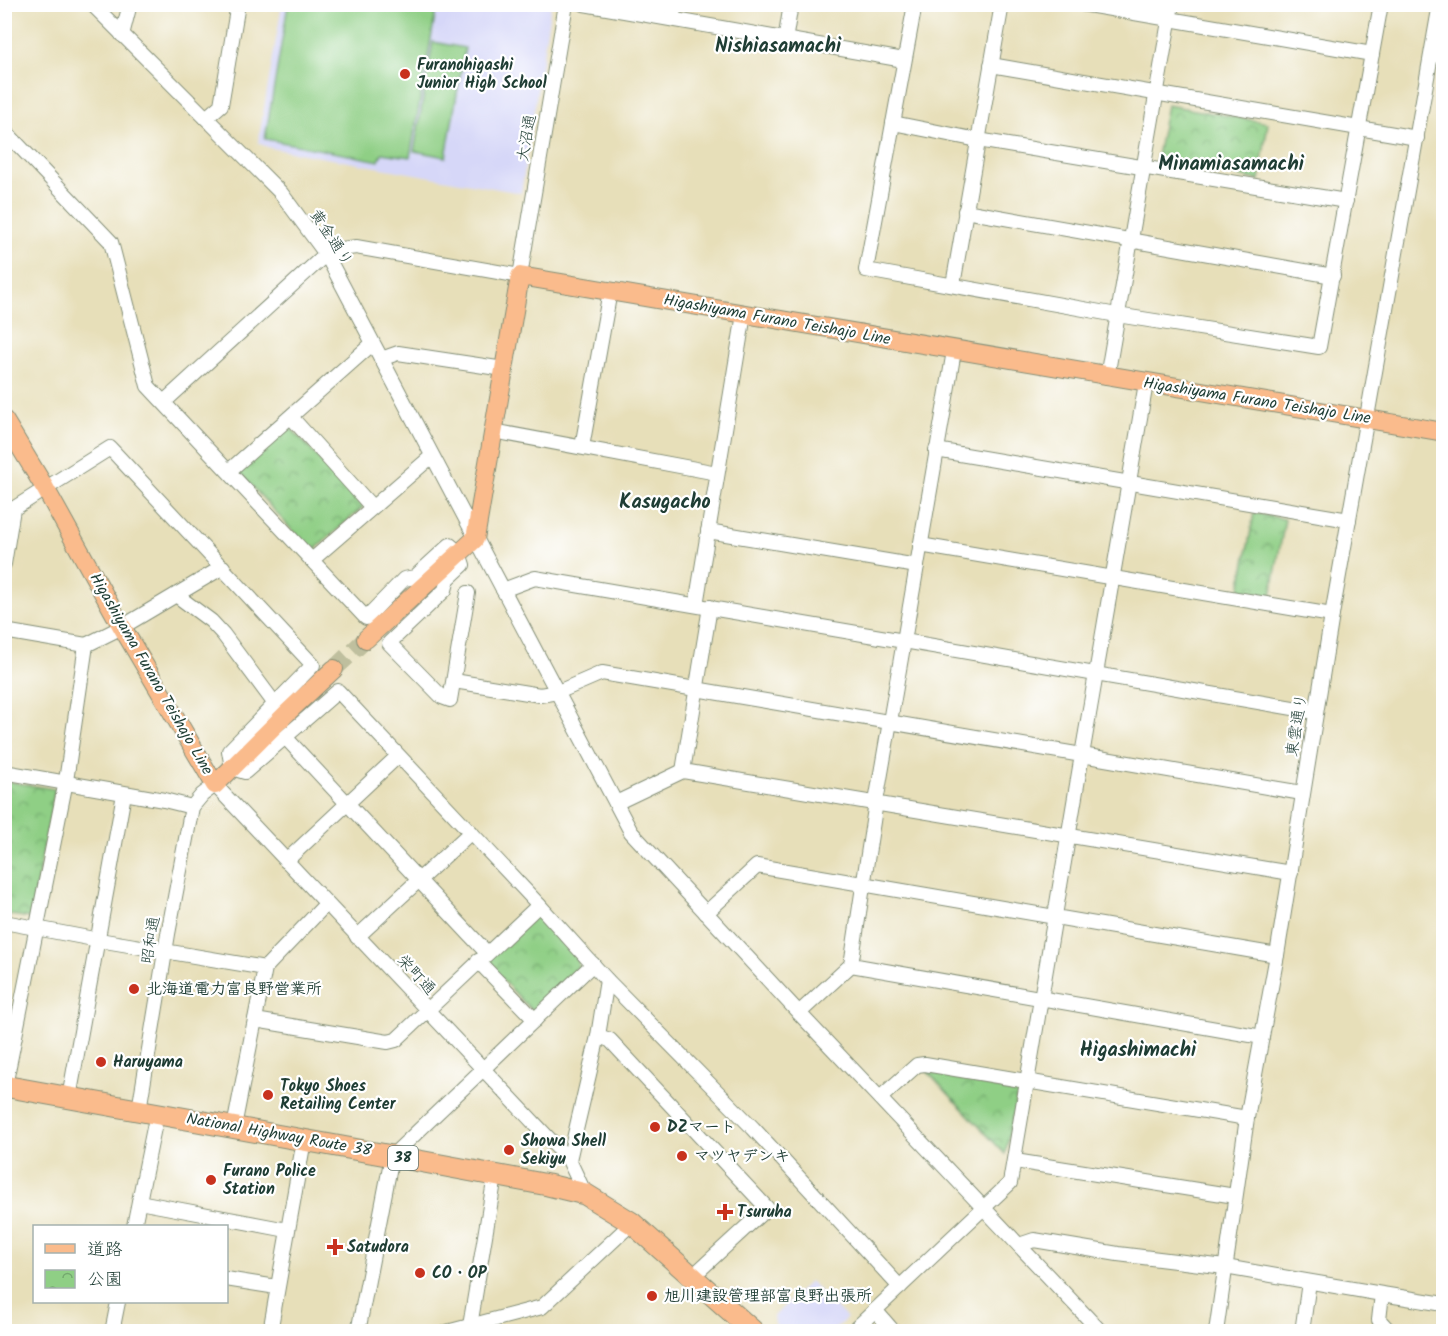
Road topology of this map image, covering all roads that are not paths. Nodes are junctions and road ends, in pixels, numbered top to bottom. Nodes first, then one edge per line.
1 (92, 4) edge
2 (130, 4) edge
3 (238, 4) edge
4 (566, 4) edge
5 (584, 4) edge
6 (675, 4) edge
7 (791, 4) edge
8 (915, 4) edge
9 (1002, 4) edge
10 (1082, 4) edge
11 (1172, 4) edge
12 (1381, 4) edge
13 (1440, 4) edge
14 (672, 19) junction
15 (1169, 20) junction
16 (122, 35) junction
17 (785, 40) junction
18 (1372, 54) junction
19 (904, 60) junction
20 (991, 65) junction
21 (1157, 92) junction
22 (206, 118) junction
23 (893, 123) junction
24 (1359, 127) junction
25 (4, 130) edge
26 (1417, 138) junction
27 (978, 140) junction
28 (1143, 166) junction
29 (1346, 201) junction
30 (965, 211) junction
31 (1130, 241) junction
32 (326, 254) junction
33 (520, 276) junction
34 (1333, 276) junction
35 (952, 285) junction
36 (609, 291) junction
37 (744, 314) junction
38 (1117, 315) junction
39 (372, 344) junction
40 (954, 351) junction
41 (381, 359) junction
42 (504, 369) junction
43 (1107, 377) junction
44 (1146, 383) junction
45 (164, 402) junction
46 (291, 417) junction
47 (1367, 419) junction
48 (4, 420) edge
49 (493, 431) junction
50 (1443, 432) edge
51 (582, 447) junction
52 (936, 450) junction
53 (432, 456) junction
54 (229, 471) junction
55 (717, 473) junction
56 (1129, 483) junction
57 (45, 488) junction
58 (372, 507) junction
59 (9, 508) edge
60 (1349, 520) junction
61 (708, 531) junction
62 (475, 539) junction
63 (920, 545) junction
64 (459, 553) junction
65 (312, 560) junction
66 (4, 564) edge
67 (917, 566) junction
68 (223, 567) junction
69 (1113, 578) junction
70 (503, 590) junction
71 (468, 593) dead end
72 (176, 595) junction
73 (703, 606) junction
74 (1332, 615) junction
75 (122, 627) junction
76 (4, 631) edge
77 (366, 639) tunnel mouth
78 (904, 641) junction
79 (86, 645) junction
80 (334, 669) tunnel mouth
81 (1096, 673) junction
82 (454, 681) junction
83 (696, 688) junction
84 (558, 692) junction
85 (275, 704) junction
86 (1316, 711) junction
87 (890, 721) junction
88 (286, 738) junction
89 (1082, 755) junction
90 (398, 756) junction
91 (232, 768) junction
92 (683, 771) junction
93 (4, 772) edge
94 (66, 782) junction
95 (215, 784) junction
96 (1302, 793) junction
97 (124, 794) junction
98 (876, 802) junction
99 (616, 803) junction
100 (347, 806) junction
101 (192, 807) junction
102 (471, 832) junction
103 (1070, 836) junction
104 (286, 861) junction
105 (1291, 873) junction
106 (418, 880) junction
107 (863, 884) junction
108 (326, 904) junction
109 (539, 905) junction
110 (706, 913) junction
111 (1054, 918) junction
112 (4, 922) edge
113 (36, 928) junction
114 (357, 937) junction
115 (99, 940) junction
116 (166, 951) junction
117 (1277, 955) junction
118 (482, 957) junction
119 (593, 964) junction
120 (851, 964) junction
121 (265, 968) junction
122 (607, 980) junction
123 (1042, 999) junction
124 (427, 1010) junction
125 (799, 1013) junction
126 (255, 1020) junction
127 (535, 1020) junction
128 (598, 1036) junction
129 (1262, 1037) junction
130 (483, 1069) junction
131 (1027, 1082) junction
132 (5, 1086) edge
133 (69, 1098) junction
134 (880, 1098) junction
135 (148, 1112) junction
136 (1248, 1118) junction
137 (234, 1127) junction
138 (304, 1140) junction
139 (392, 1156) junction
140 (568, 1160) junction
141 (1015, 1161) junction
142 (495, 1176) junction
143 (585, 1194) junction
144 (1235, 1196) junction
145 (139, 1202) junction
146 (984, 1208) junction
147 (632, 1223) junction
148 (134, 1225) edge
149 (288, 1230) junction
150 (1019, 1245) junction
151 (1225, 1267) junction
152 (693, 1276) junction
153 (228, 1279) edge
154 (1309, 1282) junction
155 (277, 1287) junction
156 (900, 1287) junction
157 (1382, 1294) junction
158 (118, 1303) edge
159 (1443, 1304) edge
160 (875, 1310) junction
161 (469, 1329) edge
162 (112, 1332) edge
163 (270, 1332) edge
164 (358, 1332) edge
165 (447, 1332) edge
166 (754, 1332) edge
167 (852, 1332) edge
168 (894, 1332) edge
169 (1101, 1332) edge
170 (1216, 1332) edge
171 (1302, 1332) edge
172 (1390, 1332) edge

1 - 16 street, 黄金通り
2 - 16 street
3 - 22 street
4 - 33 street, 大沼通
5 - 14 street
6 - 14 street
7 - 17 street
8 - 19 street
9 - 20 street
10 - 15 street
11 - 15 street
12 - 18 street
13 - 26 street, 東雲通り
14 - 17 street
15 - 18 street
15 - 21 street
16 - 22 street, 黄金通り
17 - 19 street
18 - 24 street
19 - 23 street
20 - 21 street
20 - 27 street
21 - 24 street
21 - 28 street
22 - 32 street, 黄金通り
23 - 27 street
23 - 35 street
24 - 26 street
24 - 29 street
25 - 45 street
26 - 47 street, 東雲通り
27 - 28 street
27 - 30 street
28 - 29 street
28 - 31 street
29 - 34 street
30 - 31 street
30 - 35 street
31 - 34 street
31 - 38 street
32 - 33 street
32 - 39 street, 黄金通り
32 - 45 street
33 - 36 main road, Higashiyama Furano Teishajo Line
33 - 42 main road
34 - 38 street
35 - 38 street
36 - 37 main road, Higashiyama Furano Teishajo Line
36 - 51 street
37 - 40 main road, Higashiyama Furano Teishajo Line
37 - 55 street
38 - 43 street
39 - 41 street, 黄金通り
39 - 46 street
40 - 43 main road, Higashiyama Furano Teishajo Line
40 - 52 street
41 - 42 street
41 - 53 street, 黄金通り
42 - 49 main road
43 - 44 main road, Higashiyama Furano Teishajo Line
44 - 47 main road, Higashiyama Furano Teishajo Line
44 - 56 street
45 - 54 street
46 - 54 street
46 - 58 street
47 - 50 main road, Higashiyama Furano Teishajo Line
47 - 60 street, 東雲通り
48 - 57 main road, Higashiyama Furano Teishajo Line
49 - 51 street
49 - 62 main road
51 - 55 street
52 - 56 street
52 - 63 street
53 - 58 street
53 - 62 street, 黄金通り
54 - 65 street
55 - 61 street
56 - 60 street
56 - 69 street
57 - 59 street
57 - 68 street
57 - 75 main road, Higashiyama Furano Teishajo Line
58 - 65 street
59 - 66 street
60 - 74 street, 東雲通り
61 - 67 street
61 - 73 street
62 - 64 main road
62 - 70 street, 黄金通り
63 - 67 street
63 - 69 street
64 - 65 street
64 - 77 main road
64 - 82 street
67 - 78 street
68 - 72 street
68 - 85 street
69 - 74 street
69 - 81 street
70 - 73 street
70 - 84 street, 黄金通り
71 - 82 street
72 - 75 street
72 - 85 street
73 - 78 street
73 - 83 street
74 - 86 street, 東雲通り
75 - 79 street
75 - 95 main road, Higashiyama Furano Teishajo Line
76 - 79 street
78 - 81 street
78 - 87 street
79 - 94 street
80 - 91 main road, Higashiyama Furano Teishajo Line
81 - 86 street
81 - 89 street
82 - 84 street
83 - 84 street
83 - 87 street
83 - 92 street
84 - 99 street, 黄金通り
85 - 91 street
86 - 96 street, 東雲通り
87 - 89 street
87 - 98 street
88 - 90 street
88 - 91 street
88 - 100 street
89 - 96 street
89 - 103 street
90 - 100 street
90 - 102 street
91 - 95 main road, Higashiyama Furano Teishajo Line
92 - 98 street
92 - 99 street
93 - 94 street
94 - 97 street
94 - 113 street
95 - 101 street
95 - 104 street, 栄町通
96 - 105 street, 東雲通り
97 - 101 street
97 - 115 street
98 - 103 street
98 - 107 street
99 - 110 street, 黄金通り
100 - 104 street
100 - 106 street
101 - 116 street, 昭和通
102 - 106 street
102 - 109 street
103 - 105 street
103 - 111 street
104 - 108 street, 栄町通
105 - 117 street, 東雲通り
106 - 114 street
106 - 118 street
107 - 110 street
107 - 111 street
107 - 120 street
108 - 114 street, 栄町通
108 - 121 street
109 - 118 street
109 - 119 street
110 - 125 street, 黄金通り
111 - 117 street
111 - 123 street
112 - 113 street
113 - 115 street
113 - 132 street
114 - 124 street, 栄町通
115 - 116 street
115 - 133 street
116 - 121 street
116 - 135 street, 昭和通
117 - 129 street, 東雲通り
118 - 124 street
118 - 127 street
119 - 122 street
119 - 127 street
120 - 123 street
120 - 125 street
121 - 126 street
122 - 128 street
122 - 156 street
123 - 129 street
123 - 131 street
124 - 126 street
124 - 130 street, 栄町通
125 - 134 street, 黄金通り
126 - 137 street
127 - 130 street
128 - 140 street
128 - 152 street
129 - 136 street, 東雲通り
130 - 139 street
130 - 140 street, 栄町通
131 - 134 street
131 - 136 street
131 - 141 street
132 - 133 highway, National Highway Route 38 / 38
133 - 135 highway, National Highway Route 38 / 38
134 - 146 street, 黄金通り
135 - 137 highway, National Highway Route 38 / 38
135 - 145 street, 昭和通
136 - 144 street, 東雲通り
137 - 138 highway, National Highway Route 38 / 38
138 - 139 highway, National Highway Route 38 / 38
138 - 149 street
139 - 142 highway, National Highway Route 38 / 38
139 - 164 street
140 - 143 street, 栄町通
141 - 144 street
141 - 146 street
142 - 143 highway, National Highway Route 38 / 38
142 - 161 street
143 - 147 highway, National Highway Route 38 / 38
144 - 151 street, 東雲通り
145 - 148 street, 昭和通
145 - 149 street
146 - 150 street, 黄金通り
146 - 156 street
147 - 152 highway, National Highway Route 38 / 38
147 - 161 street
149 - 155 street
150 - 151 street
150 - 169 street, 黄金通り
151 - 154 street
151 - 170 street, 東雲通り
152 - 166 highway, National Highway Route 38 / 38
153 - 155 street
154 - 157 street
154 - 171 street
155 - 163 street
156 - 160 street
157 - 159 street
157 - 172 street
158 - 162 street
160 - 167 street
160 - 168 street
161 - 165 street

